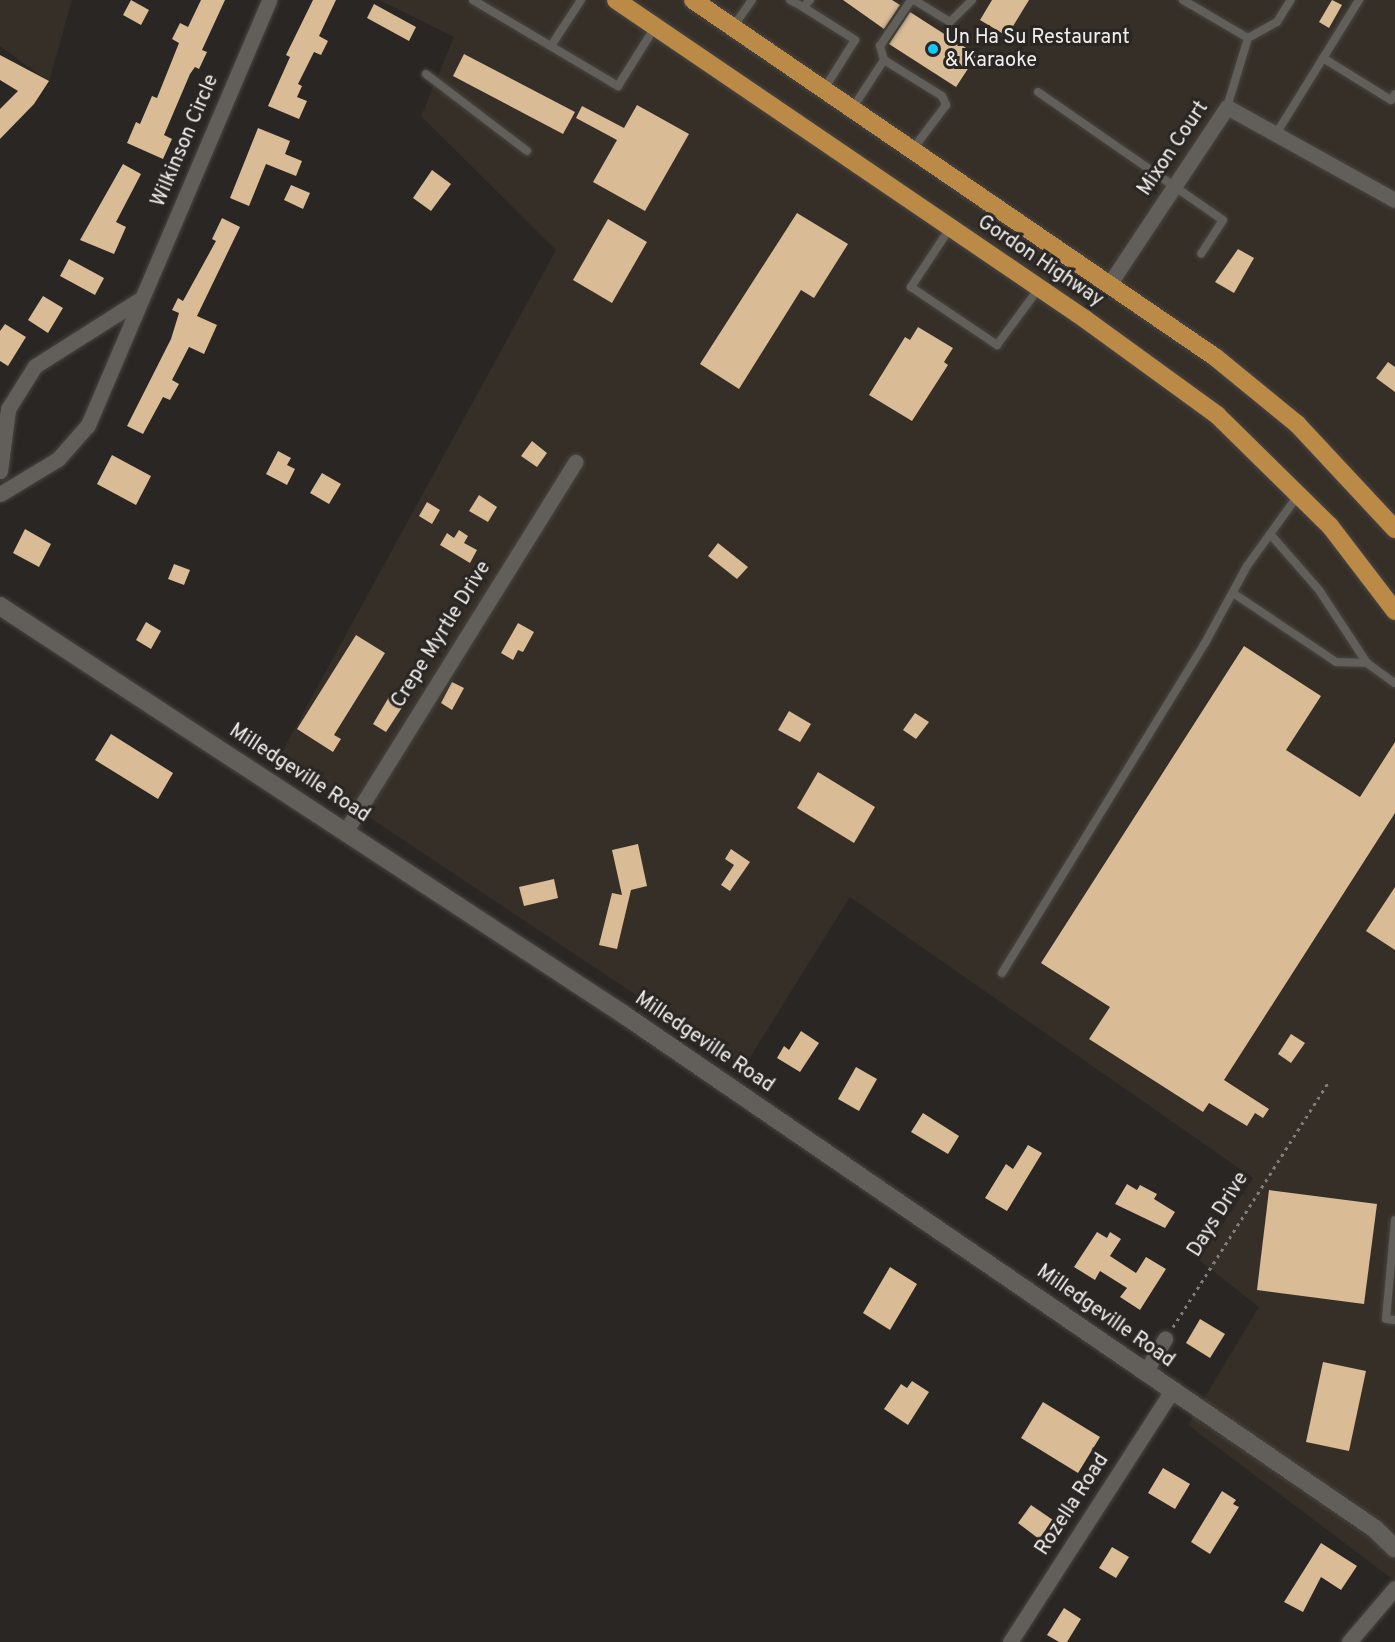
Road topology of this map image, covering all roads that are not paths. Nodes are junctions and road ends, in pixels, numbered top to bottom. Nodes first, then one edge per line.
1 (269, 0) edge
2 (473, 0) edge
3 (581, 0) edge
4 (616, 0) edge
5 (693, 0) edge
6 (752, 0) edge
7 (790, 0) edge
8 (810, 0) edge
9 (913, 0) edge
10 (972, 0) edge
11 (1183, 0) edge
12 (1291, 0) edge
13 (1359, 0) edge
14 (803, 7) junction
15 (655, 27) junction
16 (733, 27) junction
17 (1248, 38) junction
18 (551, 46) junction
19 (1323, 58) junction
20 (884, 60) junction
21 (426, 74) dead end
22 (824, 89) junction
23 (1038, 92) dead end
24 (1395, 94) edge
25 (1227, 107) junction
26 (852, 109) junction
27 (1276, 134) junction
28 (913, 150) junction
29 (527, 151) dead end
30 (1173, 188) junction
31 (1393, 194) edge
32 (951, 228) junction
33 (1201, 254) dead end
34 (1110, 283) junction
35 (1039, 288) junction
36 (142, 298) junction
37 (575, 462) dead end
38 (0, 471) edge
39 (1299, 493) junction
40 (0, 494) edge
41 (1395, 529) edge
42 (1270, 534) junction
43 (1233, 593) junction
44 (0, 606) edge
45 (1395, 611) edge
46 (1367, 663) junction
47 (1395, 683) edge
48 (345, 832) junction
49 (1002, 974) dead end
50 (1395, 1220) edge
51 (1393, 1256) edge
52 (1395, 1320) edge
53 (1165, 1339) road end
54 (1145, 1372) junction
55 (1172, 1391) junction
56 (1375, 1529) junction
57 (1395, 1536) edge
58 (1395, 1548) edge
59 (1395, 1588) edge
60 (1010, 1642) edge
61 (1349, 1642) edge

1 - 36 street, Wilkinson Circle
2 - 18 lane
3 - 18 lane
4 - 15 highway, Gordon Highway
5 - 16 highway, Gordon Highway
6 - 16 lane
7 - 14 lane
8 - 14 lane
9 - 10 lane
9 - 20 lane
11 - 17 lane
12 - 17 lane
13 - 19 lane
14 - 22 lane
15 - 18 lane
15 - 32 highway, Gordon Highway
16 - 22 highway, Gordon Highway
17 - 25 lane
19 - 24 lane
19 - 27 lane
20 - 26 lane
20 - 28 lane
21 - 29 lane
22 - 26 highway, Gordon Highway
23 - 30 lane
25 - 27 street, Mixon Court
25 - 30 street, Mixon Court
26 - 28 highway, Gordon Highway
27 - 31 street, Mixon Court
28 - 34 highway, Gordon Highway
30 - 33 lane
30 - 34 street, Mixon Court
32 - 35 highway, Gordon Highway
32 - 35 lane
34 - 41 highway, Gordon Highway
35 - 39 highway, Gordon Highway
36 - 38 street, Wilkinson Circle
36 - 40 street, Wilkinson Circle
37 - 48 street, Crepe Myrtle Drive
39 - 42 lane
39 - 45 highway, Gordon Highway
42 - 43 lane
42 - 46 lane
43 - 46 lane
43 - 49 lane
44 - 48 street, Milledgeville Road
46 - 47 lane
48 - 54 street, Milledgeville Road
50 - 51 lane
51 - 52 lane
53 - 54 street
54 - 55 street, Milledgeville Road
55 - 56 street, Milledgeville Road
55 - 60 street, Rozella Road
56 - 57 street, Milledgeville Road
56 - 58 street, Milledgeville Road
59 - 61 street

